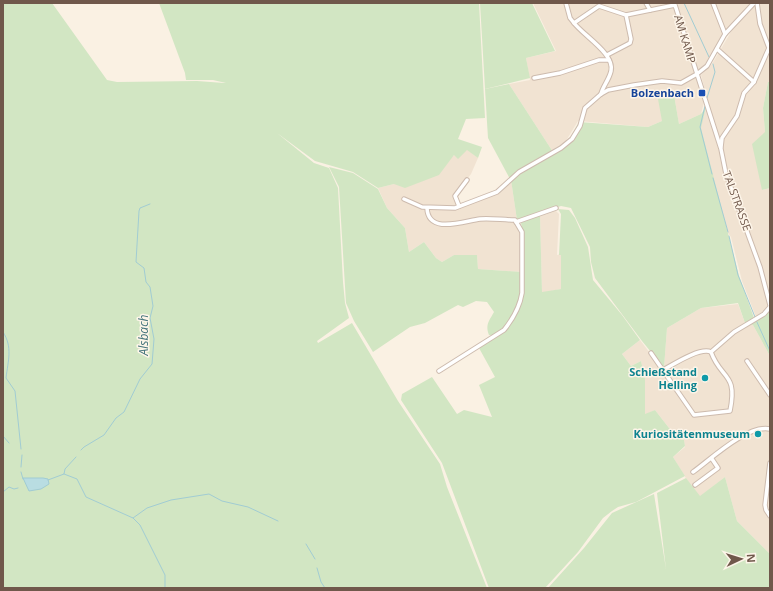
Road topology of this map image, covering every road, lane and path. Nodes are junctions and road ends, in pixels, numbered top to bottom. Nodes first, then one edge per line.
1 (566, 3) edge
2 (646, 3) edge
3 (713, 3) edge
4 (755, 3) edge
5 (650, 10) junction
6 (626, 15) junction
7 (574, 23) junction
8 (725, 34) junction
9 (717, 49) junction
10 (607, 56) junction
11 (609, 60) junction
12 (697, 74) junction
13 (534, 78) dead end
14 (754, 82) junction
15 (601, 94) junction
16 (721, 149) junction
17 (467, 180) dead end
18 (404, 199) dead end
19 (459, 206) junction
20 (427, 208) junction
21 (556, 208) dead end
22 (516, 222) junction
23 (770, 306) edge
24 (711, 352) junction
25 (651, 353) dead end
26 (747, 360) dead end
27 (663, 370) junction
28 (439, 371) dead end
29 (770, 395) edge
30 (770, 429) edge
31 (712, 459) junction
32 (770, 463) edge
33 (693, 472) dead end
34 (695, 485) dead end
35 (770, 516) edge

1 - 7 street
2 - 5 street
3 - 8 street
4 - 8 street
4 - 14 street
5 - 6 street, AM KAMP
5 - 12 street, AM KAMP
6 - 7 street
6 - 10 street
7 - 10 street
8 - 9 street
9 - 12 street
9 - 14 street
10 - 11 street
11 - 13 street
11 - 15 street
12 - 15 street
12 - 16 street, TALSTRASSE
14 - 16 street
15 - 19 street
16 - 23 street, TALSTRASSE
17 - 19 street
18 - 20 street
19 - 20 street
20 - 22 street
21 - 22 street
22 - 28 street
23 - 24 street
24 - 27 street
24 - 27 street
25 - 27 street
26 - 29 street
30 - 31 street
31 - 33 street
31 - 34 street
32 - 35 street

